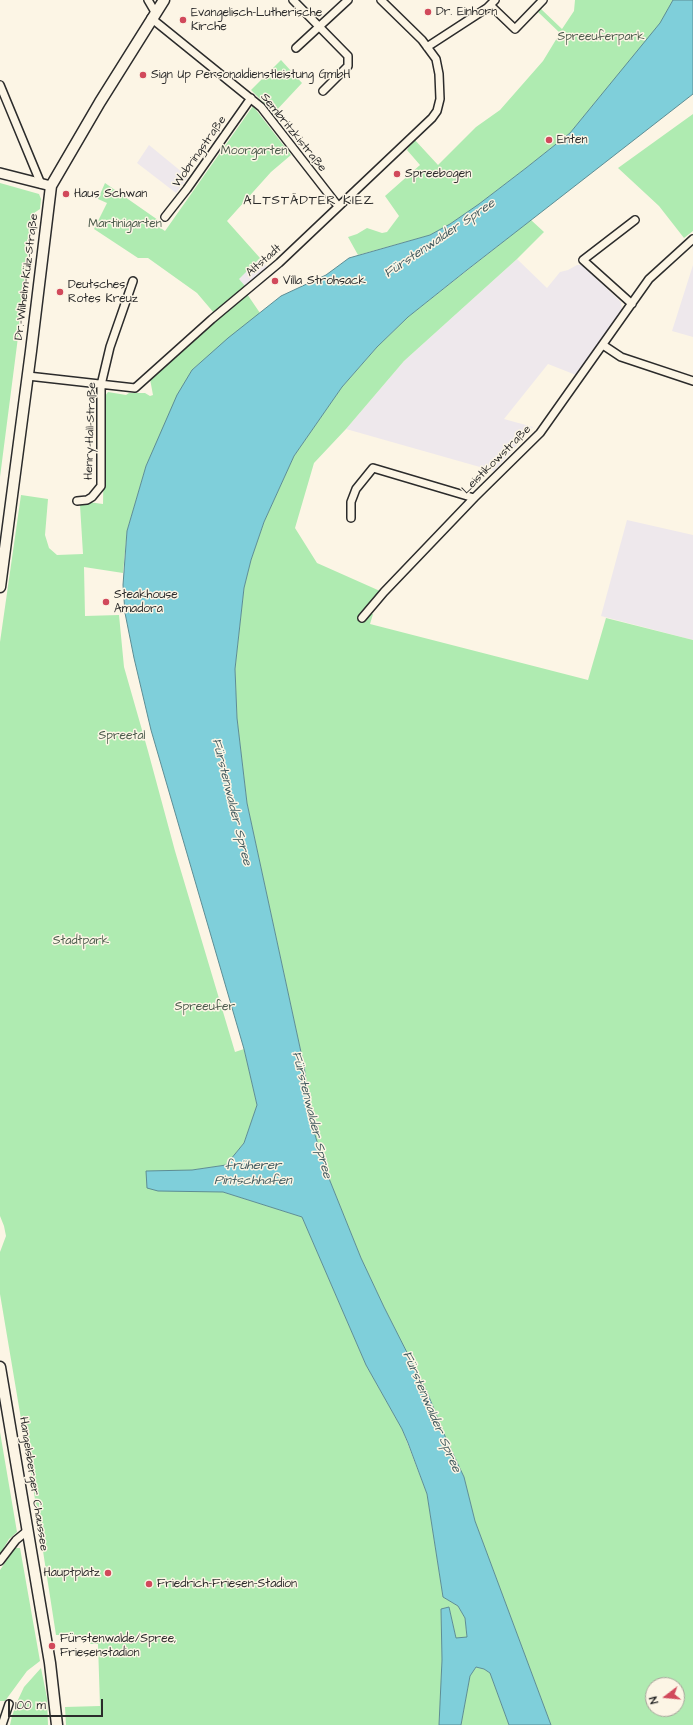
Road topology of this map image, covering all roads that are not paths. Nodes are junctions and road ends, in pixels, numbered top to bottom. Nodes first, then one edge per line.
1 (148, 0) edge
2 (164, 0) edge
3 (294, 0) edge
4 (348, 0) edge
5 (381, 0) edge
6 (544, 0) edge
7 (492, 2) edge
8 (153, 15) junction
9 (319, 27) junction
10 (427, 47) junction
11 (296, 48) dead end
12 (0, 85) edge
13 (323, 91) dead end
14 (251, 98) junction
15 (0, 173) edge
16 (46, 185) junction
17 (338, 206) junction
18 (165, 217) dead end
19 (635, 220) dead end
20 (693, 239) edge
21 (133, 281) dead end
22 (632, 304) junction
23 (603, 345) junction
24 (28, 376) junction
25 (693, 381) edge
26 (102, 384) junction
27 (474, 498) junction
28 (77, 501) dead end
29 (351, 518) dead end
30 (0, 587) edge
31 (362, 618) dead end
32 (0, 1367) edge
33 (27, 1531) junction
34 (0, 1562) edge
35 (9, 1704) dead end
36 (2, 1725) edge
37 (57, 1725) edge

1 - 8 street
2 - 8 main road, Dr.-Wilhelm-Külz-Straße
3 - 9 street
4 - 9 street
5 - 10 street
6 - 7 street
7 - 10 street
8 - 14 street, Sembritzkistraße
8 - 16 main road, Dr.-Wilhelm-Külz-Straße
9 - 11 street
9 - 13 street
10 - 17 street, Altstadt
12 - 16 street
14 - 17 street, Sembritzkistraße
14 - 18 street, Wobringstraße
15 - 16 street
16 - 24 main road, Dr.-Wilhelm-Külz-Straße
17 - 26 street, Altstadt
19 - 22 street
20 - 22 street, Leistikowstraße
21 - 26 street, Henry-Hall-Straße
22 - 23 street, Leistikowstraße
23 - 25 street
23 - 27 street, Leistikowstraße
24 - 26 street, Altstadt
24 - 30 main road, Dr.-Wilhelm-Külz-Straße
26 - 28 street, Henry-Hall-Straße
27 - 29 street
27 - 31 street, Leistikowstraße
32 - 33 main road, Hangelsberger Chaussee
33 - 34 street
33 - 37 main road, Hangelsberger Chaussee
35 - 36 street

